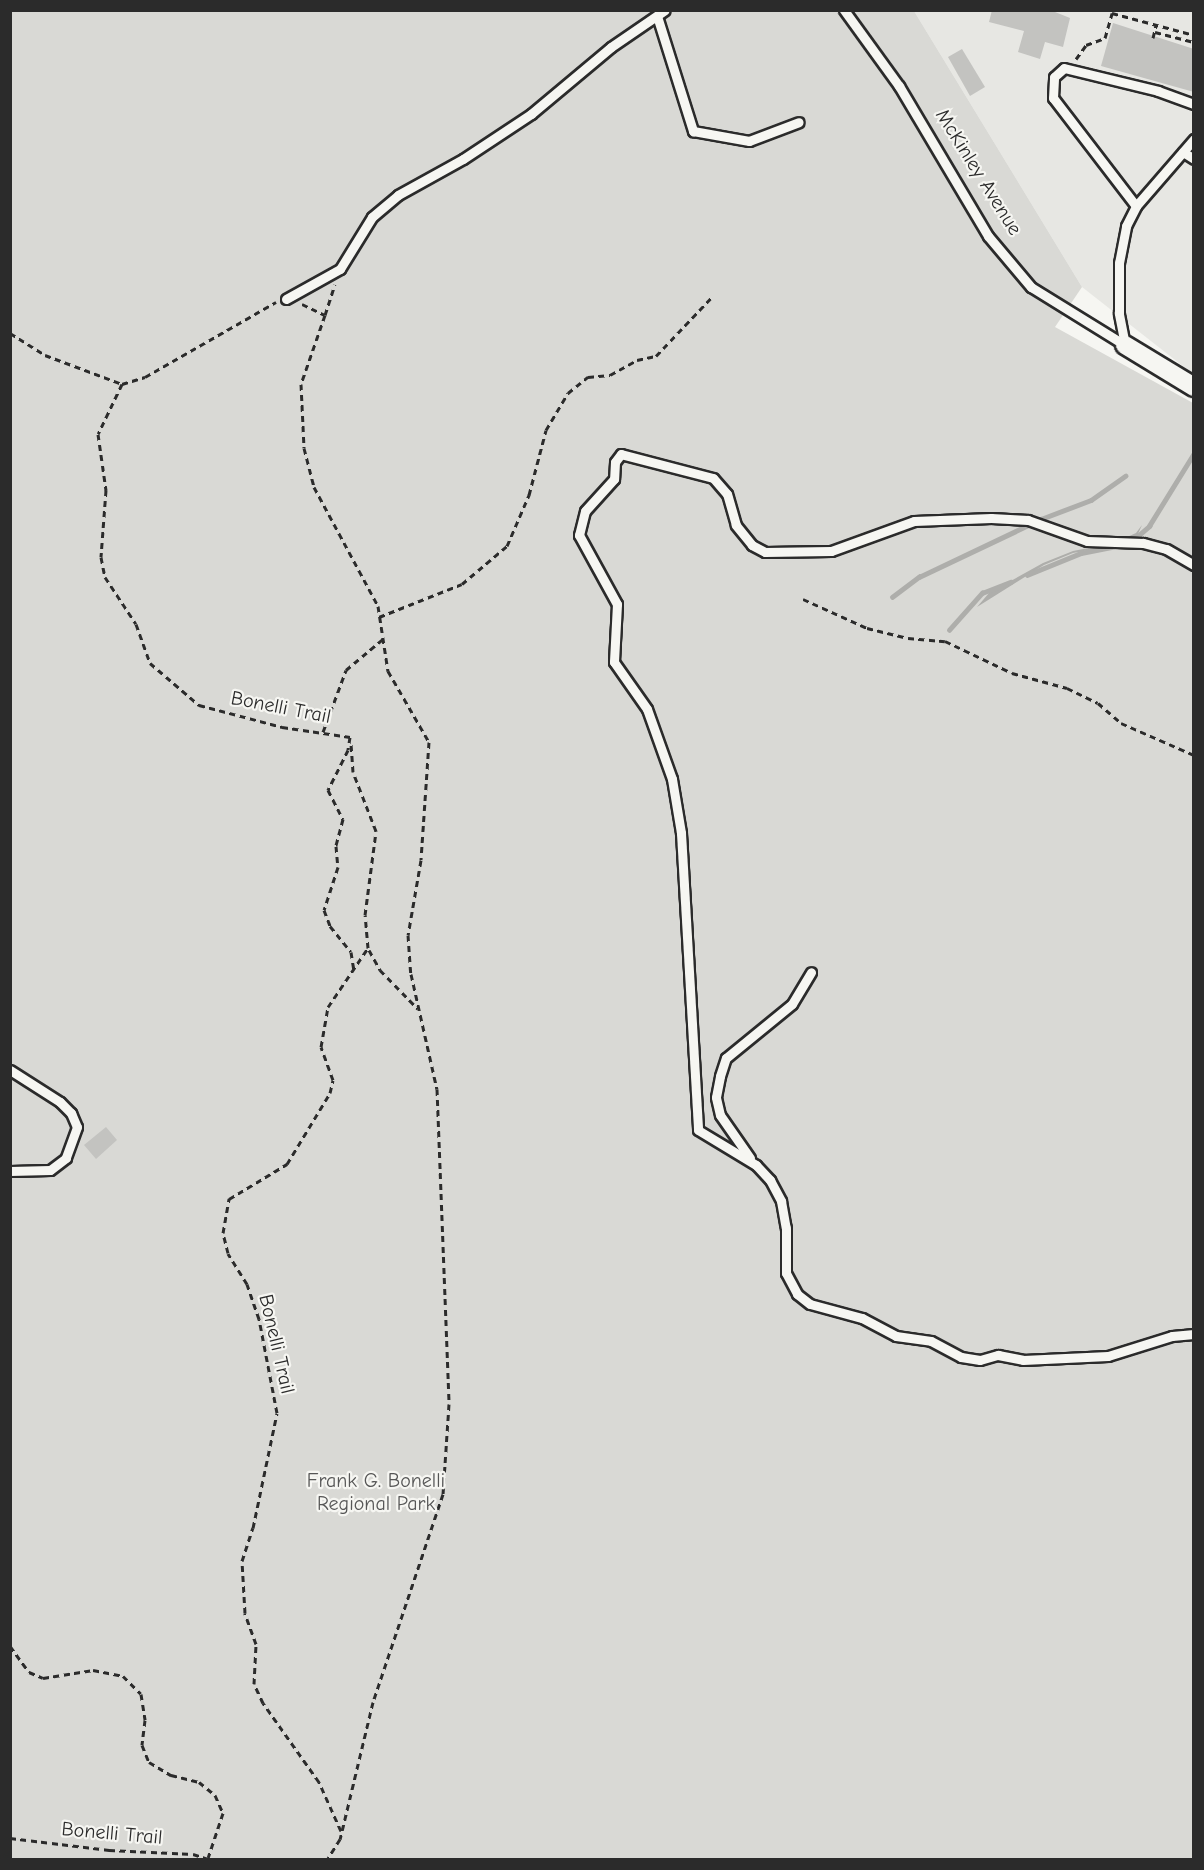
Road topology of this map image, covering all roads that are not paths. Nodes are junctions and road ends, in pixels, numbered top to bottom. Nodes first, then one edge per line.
1 (844, 10) edge
2 (661, 13) edge
3 (1194, 105) edge
4 (799, 122) dead end
5 (1194, 139) edge
6 (1183, 152) junction
7 (1194, 159) edge
8 (1136, 206) junction
9 (286, 298) road end
10 (1125, 345) junction
11 (1194, 387) edge
12 (1194, 565) edge
13 (811, 972) dead end
14 (10, 1070) edge
15 (756, 1164) junction
16 (10, 1171) edge
17 (1194, 1334) edge

1 - 10 lane, McKinley Avenue
2 - 4 lane
2 - 9 lane
3 - 8 lane
5 - 6 lane
6 - 7 lane
6 - 8 lane
8 - 10 lane
10 - 11 street, McKinley Avenue
12 - 15 lane
13 - 15 lane
14 - 16 lane
15 - 17 lane

